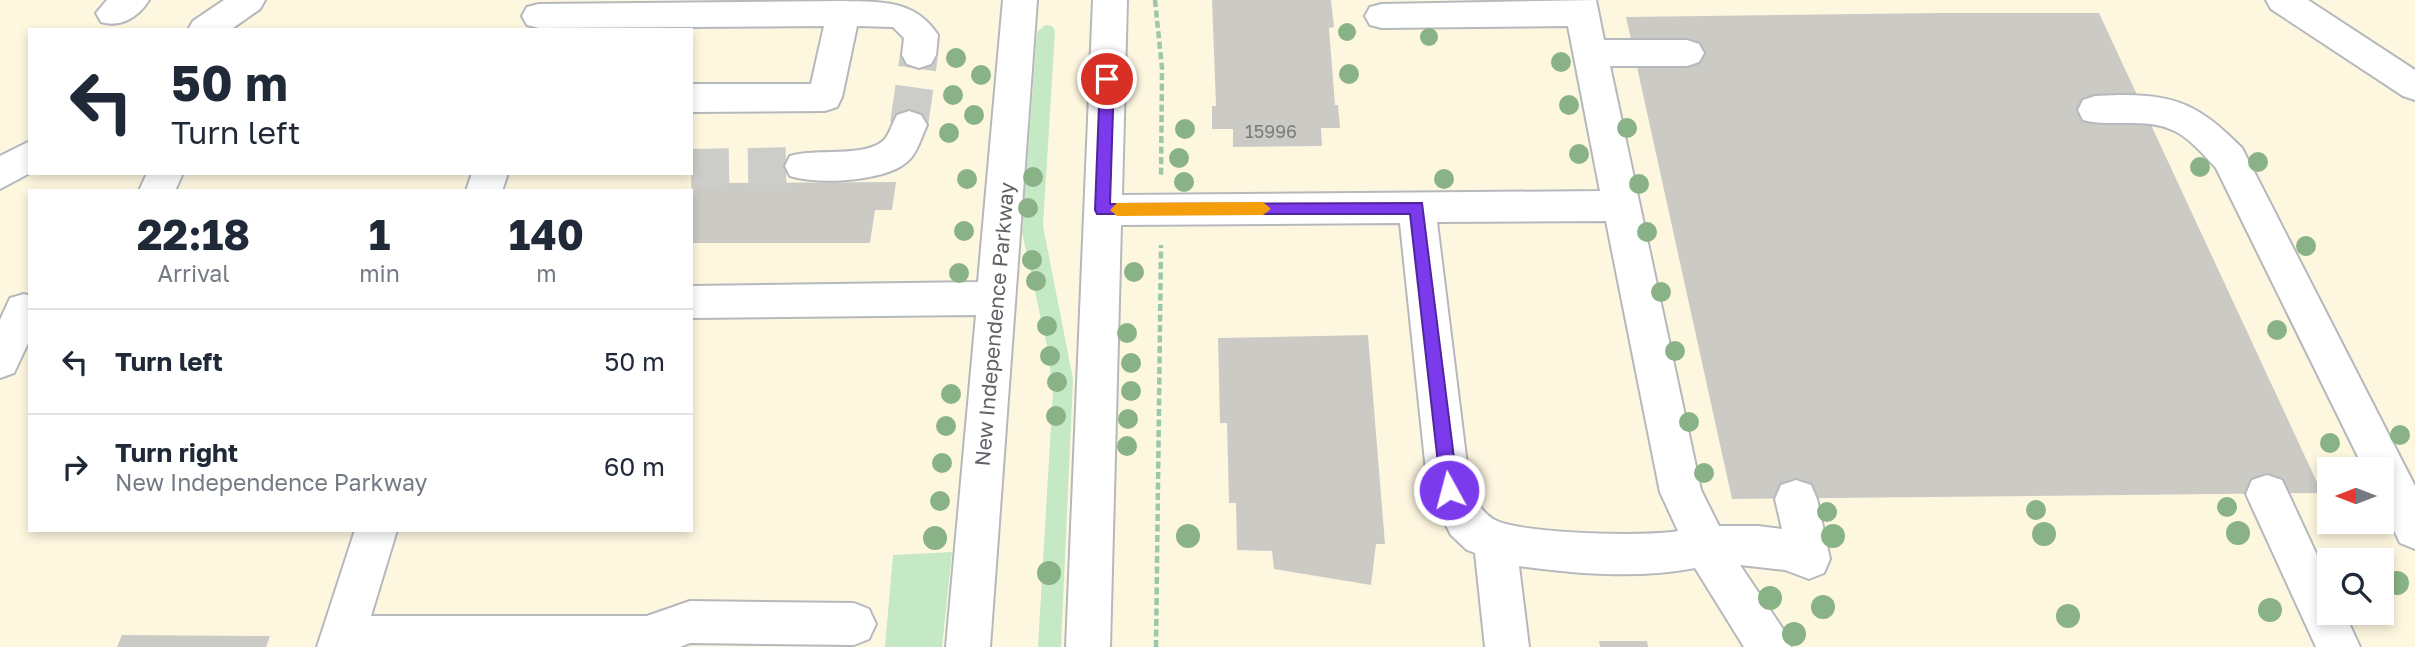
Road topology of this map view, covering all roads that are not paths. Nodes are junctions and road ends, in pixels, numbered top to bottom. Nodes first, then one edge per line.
1 (248, 0) edge
2 (1020, 0) edge
3 (1110, 0) edge
4 (2283, 0) edge
5 (1580, 7) edge
6 (843, 13) junction
7 (539, 15) edge
8 (1382, 16) dead end
9 (207, 28) edge
10 (1590, 53) junction
11 (1687, 53) dead end
12 (919, 55) tunnel mouth
13 (2415, 86) edge
14 (693, 98) edge
15 (2095, 110) dead end
16 (909, 125) tunnel mouth
17 (28, 156) edge
18 (803, 166) tunnel mouth
19 (0, 174) edge
20 (1622, 206) junction
21 (1417, 208) junction
22 (1103, 210) junction
23 (996, 298) junction
24 (693, 302) edge
25 (18, 310) edge
26 (0, 361) edge
27 (2267, 494) dead end
28 (1796, 499) dead end
29 (2415, 529) edge
30 (375, 532) edge
31 (1495, 540) junction
32 (1705, 547) junction
33 (854, 624) dead end
34 (341, 642) edge
35 (646, 643) edge
36 (968, 647) edge
37 (1088, 647) edge
38 (1507, 647) edge
39 (1769, 647) edge
40 (2338, 647) edge

1 - 9 street
2 - 23 street, New Independence Parkway
3 - 22 street
4 - 13 street
5 - 8 street
5 - 10 street
6 - 7 street
6 - 12 street
6 - 14 street
10 - 11 street
10 - 20 street
15 - 29 street
16 - 18 street
17 - 19 street
20 - 21 street
20 - 32 street
21 - 22 street
21 - 31 street
22 - 37 street
23 - 24 street
23 - 36 street, New Independence Parkway
25 - 26 street
27 - 40 street
28 - 32 street
30 - 34 street
31 - 32 street
31 - 38 street
32 - 39 street
33 - 35 street
34 - 35 street

